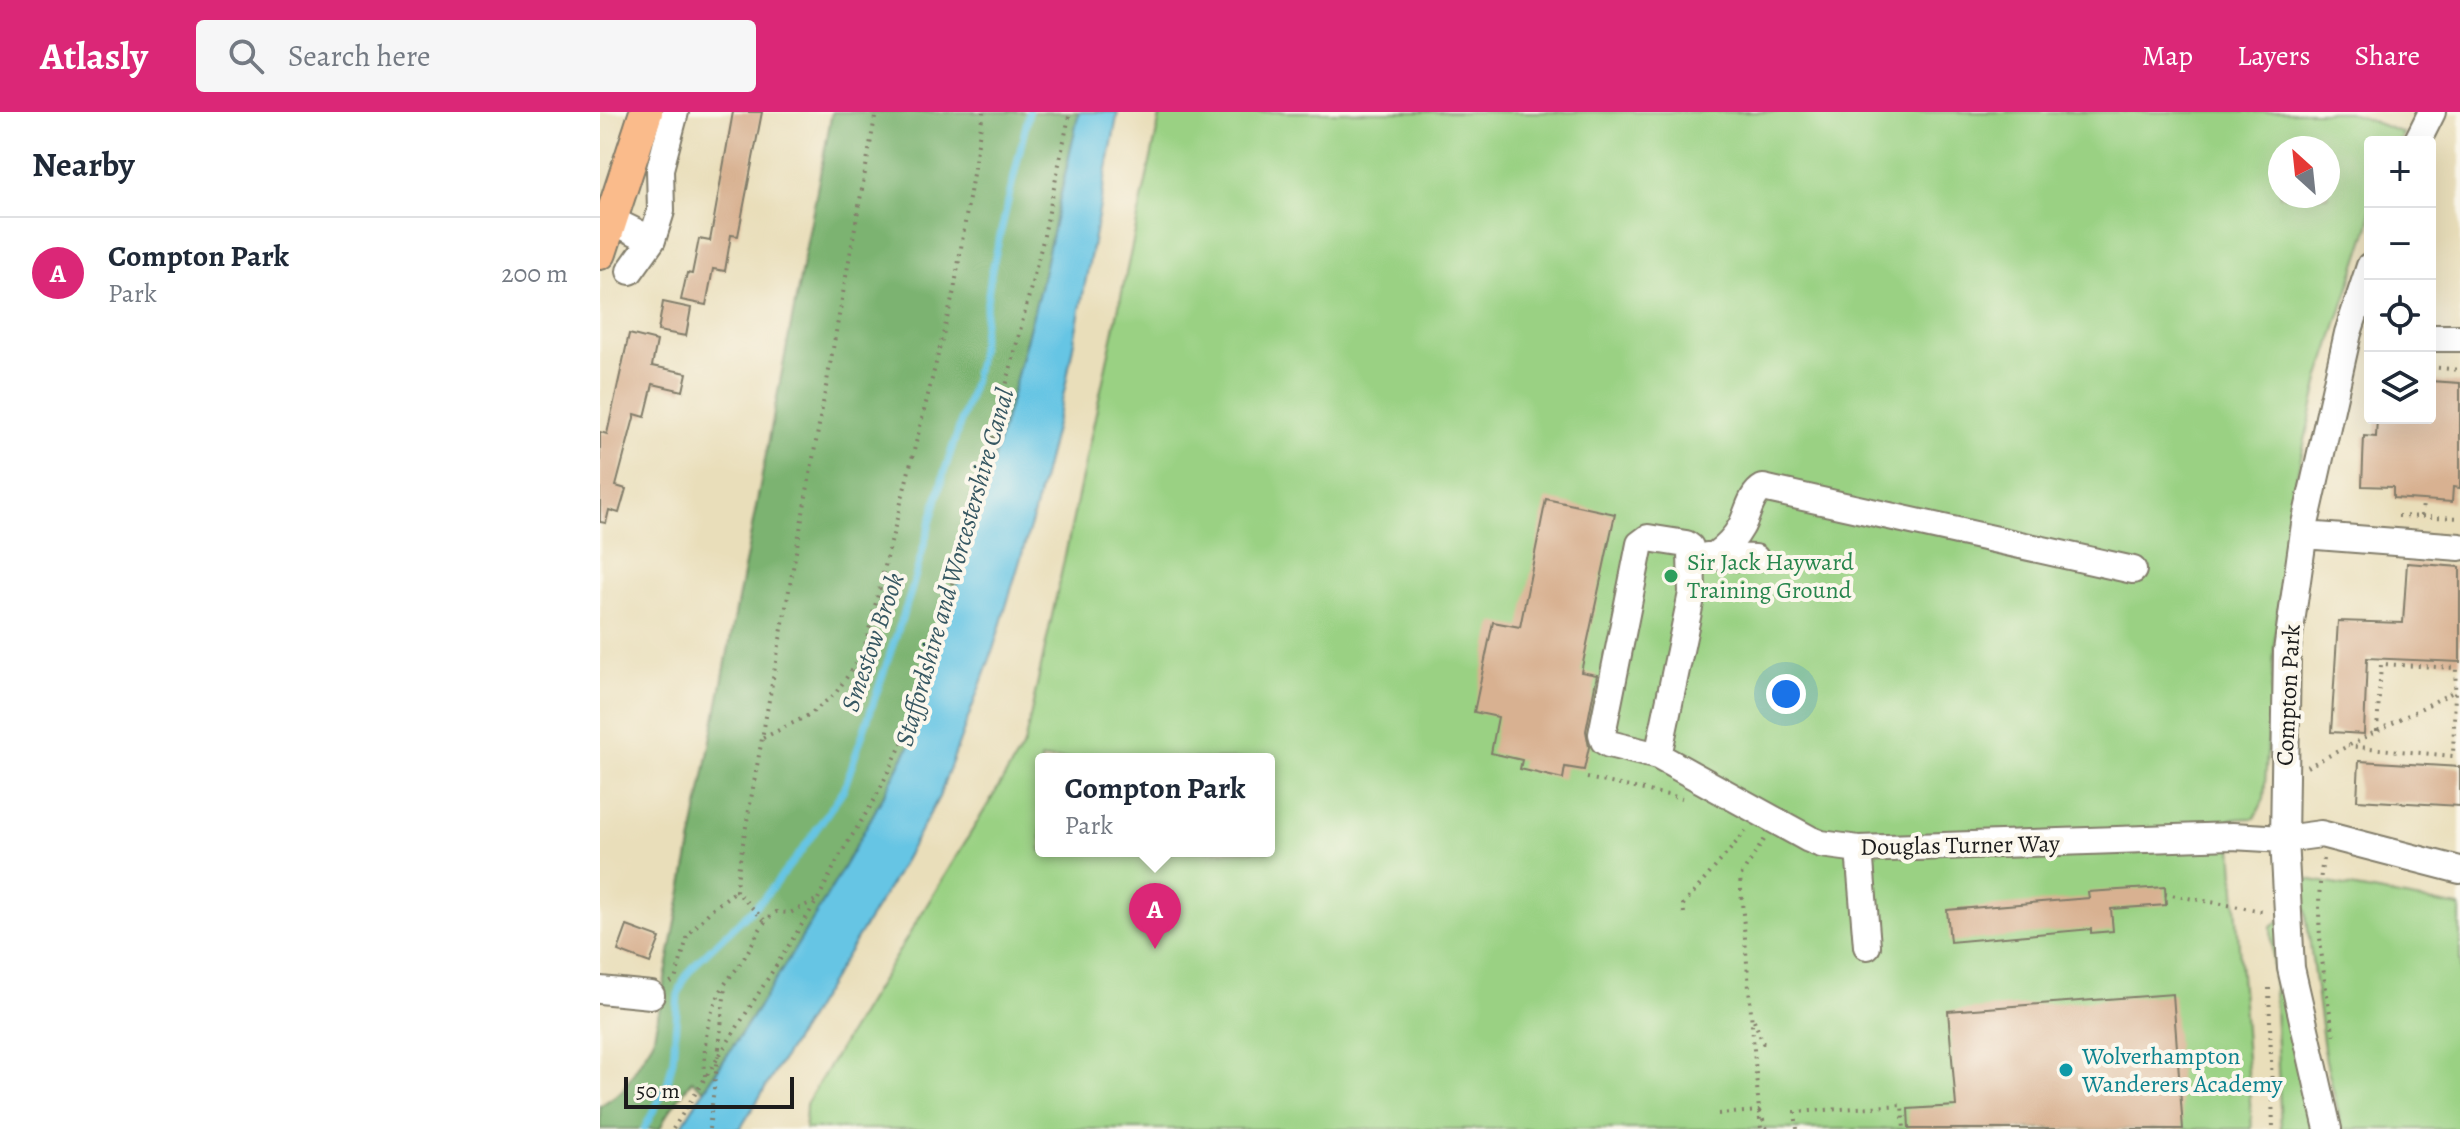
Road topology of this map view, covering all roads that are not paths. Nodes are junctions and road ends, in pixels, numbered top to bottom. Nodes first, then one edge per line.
1 (646, 112) edge
2 (675, 112) edge
3 (2432, 112) edge
4 (2420, 136) edge
5 (611, 220) junction
6 (652, 240) junction
7 (600, 253) edge
8 (630, 271) dead end
9 (2368, 280) edge
10 (2361, 324) edge
11 (2436, 338) edge
12 (2460, 338) edge
13 (2304, 535) junction
14 (2460, 547) edge
15 (1702, 556) junction
16 (1755, 558) dead end
17 (2133, 570) dead end
18 (1658, 756) junction
19 (2284, 839) junction
20 (1859, 849) junction
21 (2460, 870) edge
22 (1867, 946) dead end
23 (600, 990) edge
24 (651, 995) road end
25 (2328, 1129) edge

1 - 5 main road
2 - 6 street
3 - 4 street
5 - 6 street
5 - 7 main road
6 - 8 street
9 - 10 street, Compton Park
10 - 13 street, Compton Park
11 - 12 street
13 - 14 street
13 - 19 street, Compton Park
15 - 16 street
15 - 17 street
15 - 18 street
15 - 18 street, Douglas Turner Way
18 - 20 street, Douglas Turner Way
19 - 20 street, Douglas Turner Way
19 - 21 street, Douglas Turner Way
19 - 25 street, Compton Park
20 - 22 street
23 - 24 street

